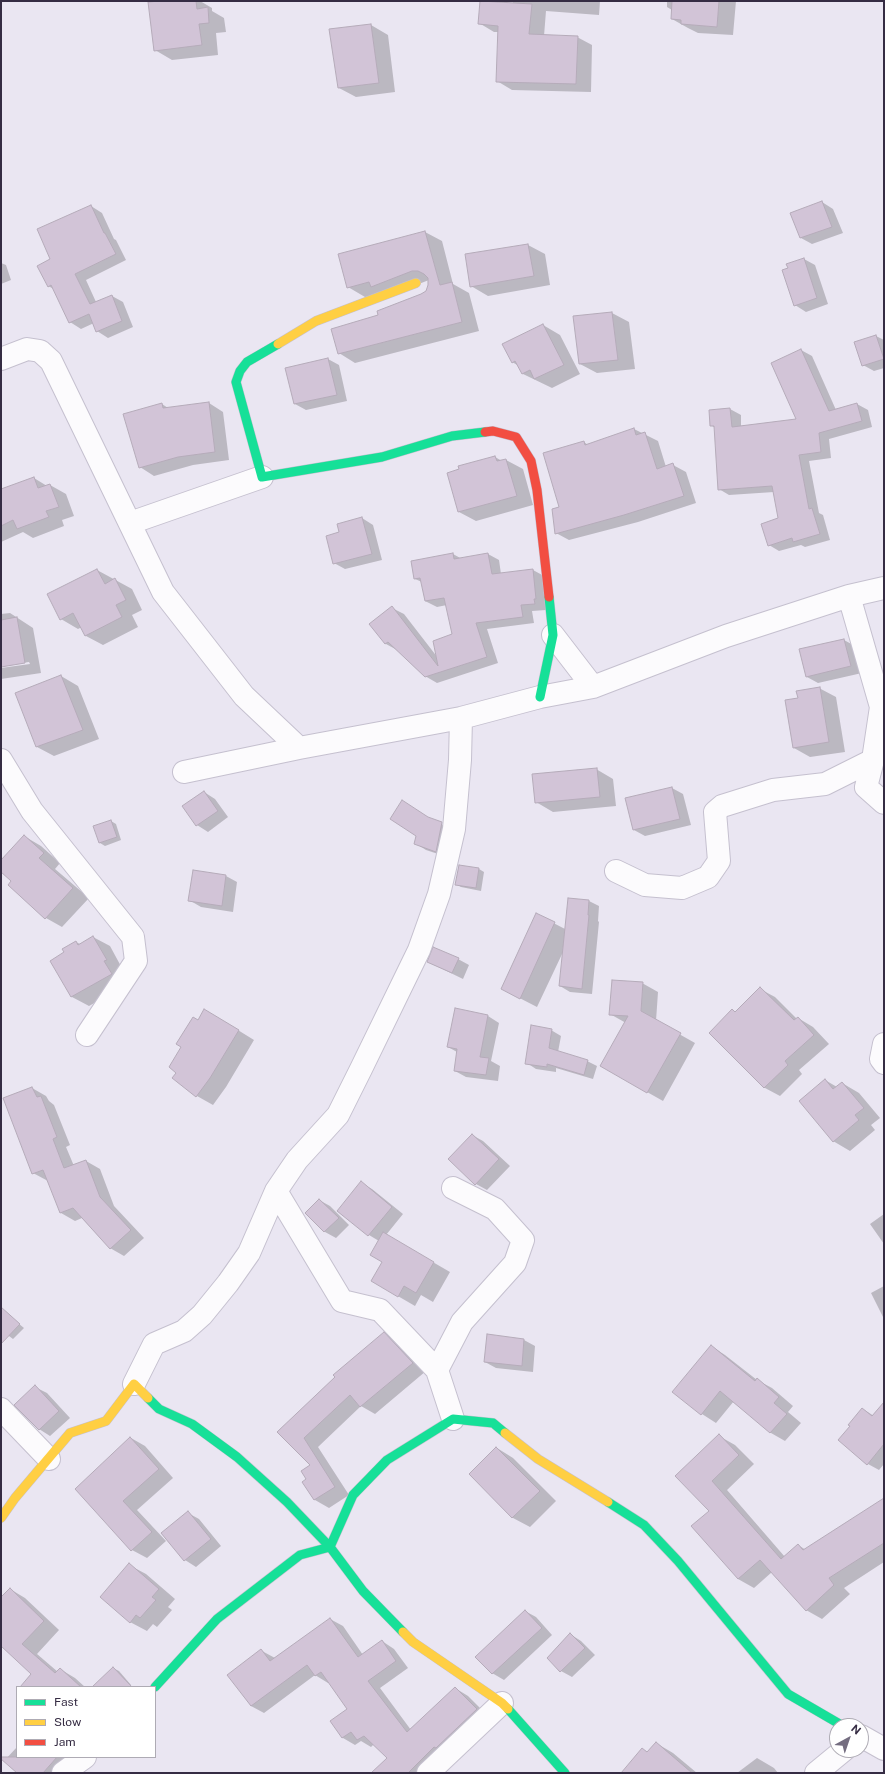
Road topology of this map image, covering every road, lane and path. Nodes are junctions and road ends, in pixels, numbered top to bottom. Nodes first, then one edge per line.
1 (416, 283) dead end
2 (1, 359) edge
3 (262, 477) junction
4 (130, 523) junction
5 (884, 588) edge
6 (849, 596) junction
7 (552, 635) junction
8 (593, 687) junction
9 (540, 697) junction
10 (461, 718) junction
11 (299, 748) junction
12 (1, 760) edge
13 (873, 760) junction
14 (184, 772) dead end
15 (884, 803) edge
16 (616, 871) dead end
17 (87, 1035) dead end
18 (884, 1044) edge
19 (884, 1063) edge
20 (453, 1188) dead end
21 (276, 1191) junction
22 (437, 1370) junction
23 (134, 1384) junction
24 (1, 1409) edge
25 (453, 1419) junction
26 (50, 1459) junction
27 (8, 1503) edge
28 (1, 1518) edge
29 (330, 1547) junction
30 (156, 1686) edge
31 (502, 1703) junction
32 (830, 1718) edge
33 (869, 1741) edge
34 (884, 1749) edge
35 (84, 1758) edge
36 (834, 1758) edge
37 (63, 1773) edge
38 (428, 1773) edge
39 (565, 1773) edge
40 (816, 1773) edge

1 - 3 street
2 - 4 street
3 - 4 street
3 - 7 street
4 - 11 street
5 - 6 street
6 - 8 street
6 - 13 street
7 - 8 street
7 - 9 street
8 - 9 street
9 - 10 street
10 - 11 street
10 - 21 street
11 - 14 street
12 - 17 street
13 - 15 street
13 - 16 street
18 - 19 street
20 - 22 street
21 - 22 street
21 - 23 street
22 - 25 street
23 - 26 street
23 - 29 street
24 - 26 street
25 - 29 street
25 - 32 street
26 - 27 street
27 - 28 street
29 - 30 street
29 - 31 street
31 - 38 street
31 - 39 street
33 - 34 street
35 - 37 street
36 - 40 street

